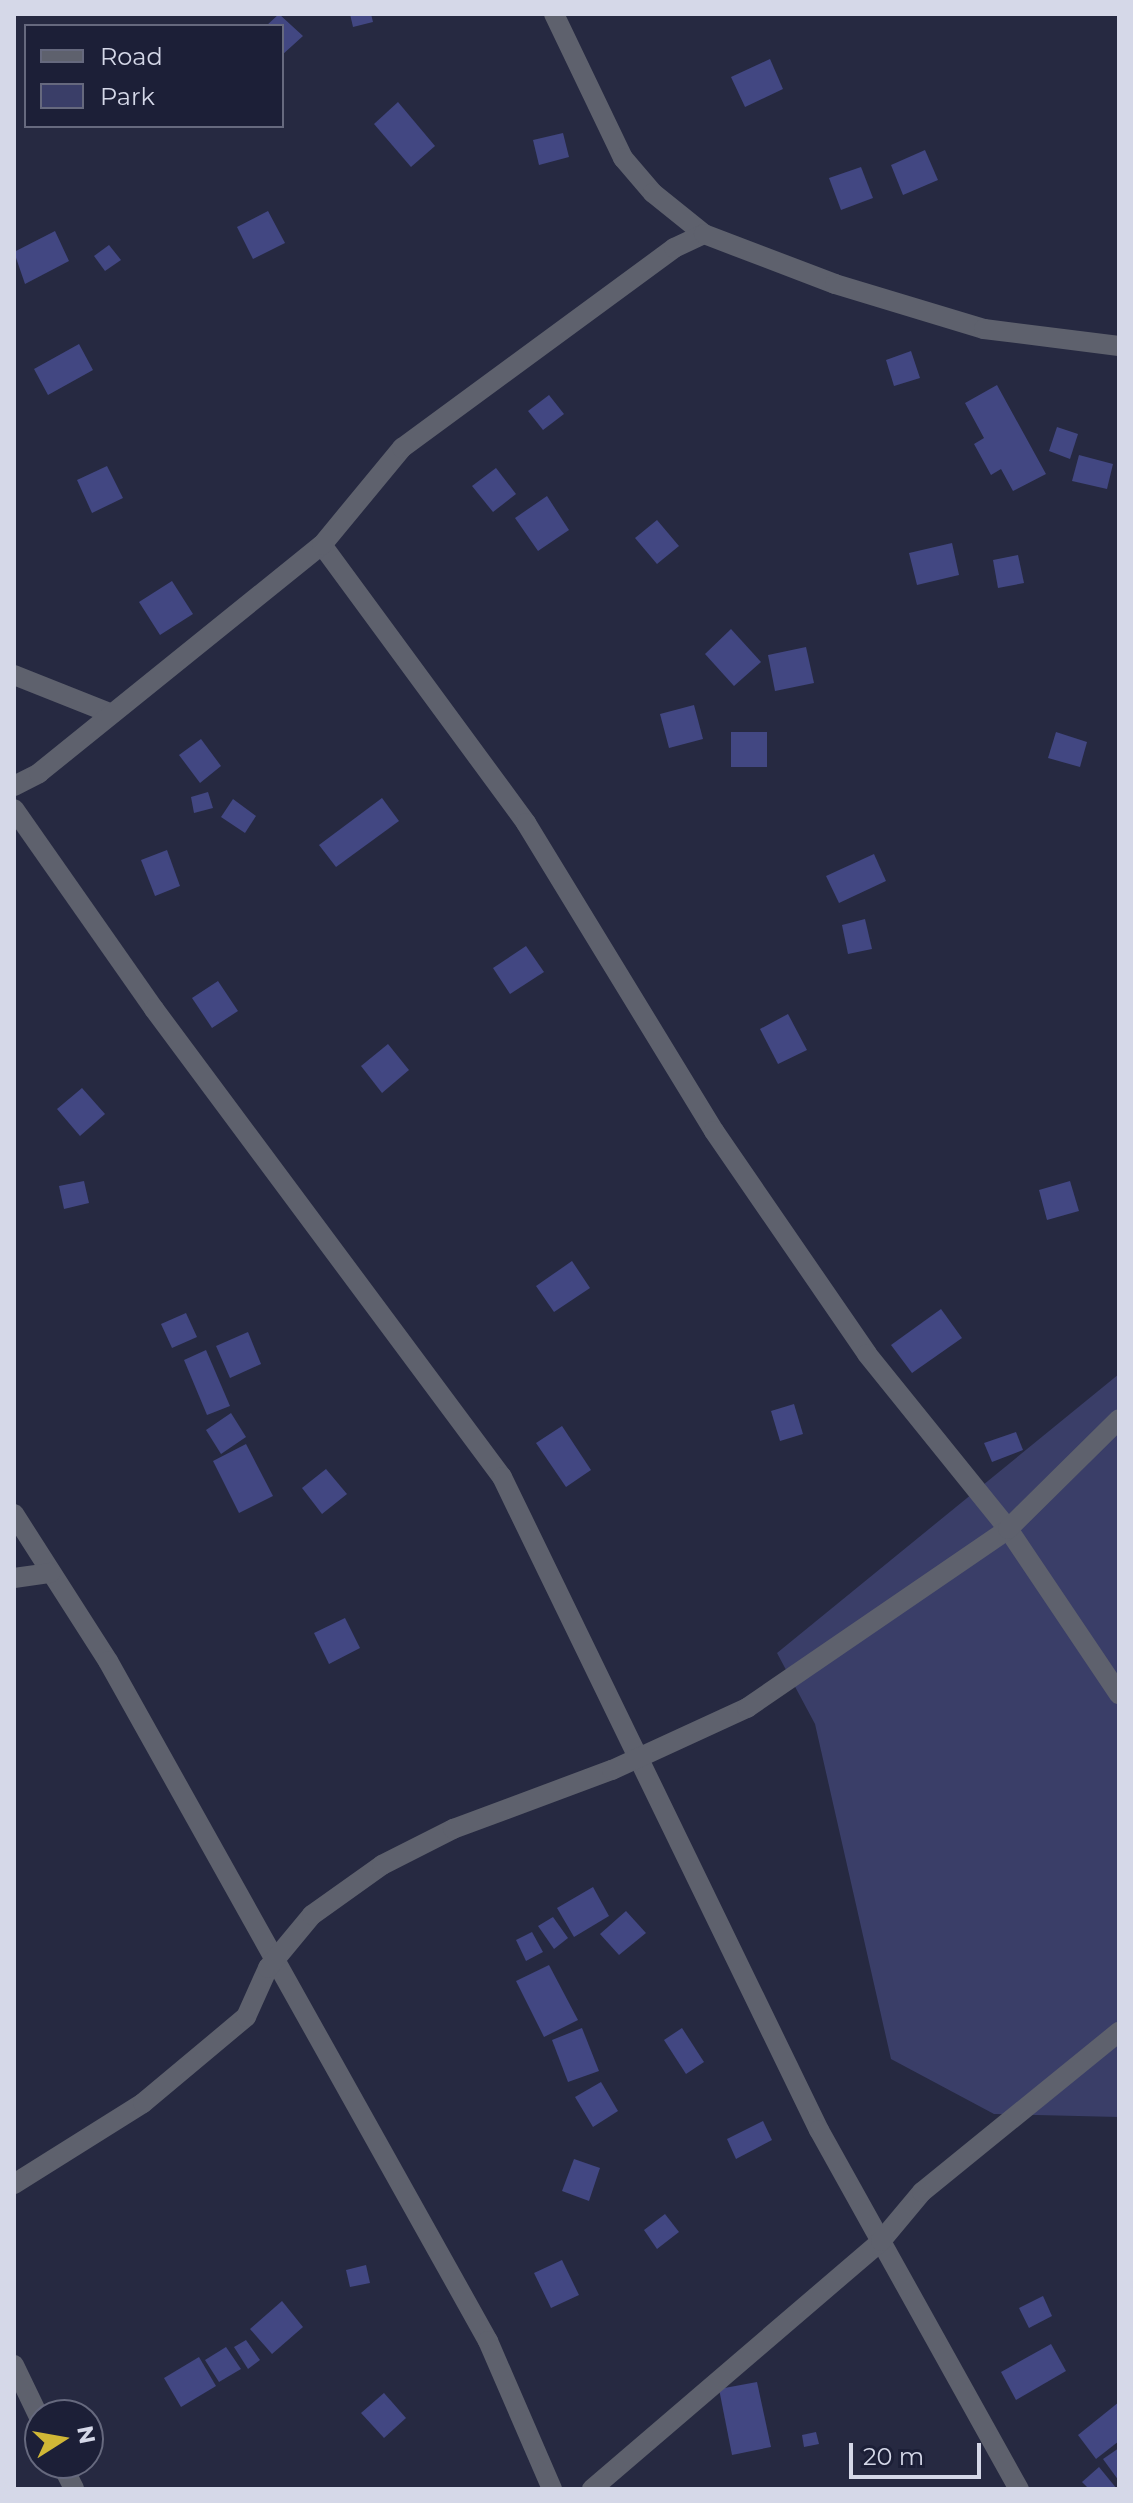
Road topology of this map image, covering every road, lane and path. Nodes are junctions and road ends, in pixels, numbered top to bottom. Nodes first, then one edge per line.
1 (554, 14) edge
2 (704, 234) junction
3 (1119, 346) edge
4 (322, 545) junction
5 (14, 675) edge
6 (112, 714) junction
7 (14, 786) edge
8 (14, 809) edge
9 (1119, 1419) edge
10 (14, 1514) edge
11 (1008, 1529) junction
12 (51, 1573) junction
13 (14, 1578) edge
14 (1119, 1694) edge
15 (638, 1758) junction
16 (275, 1959) junction
17 (1119, 2032) edge
18 (14, 2184) edge
19 (881, 2241) junction
20 (14, 2365) edge
21 (30, 2399) edge
22 (552, 2489) edge
23 (592, 2489) edge
24 (1019, 2489) edge

1 - 2 street
2 - 3 street
2 - 4 street
4 - 6 street
4 - 11 street
5 - 6 street
6 - 7 street
8 - 15 street
9 - 11 street
10 - 12 street
11 - 14 street
11 - 15 street
12 - 13 street
12 - 16 street
15 - 16 street
15 - 19 street
16 - 18 street
16 - 22 street
17 - 19 street
19 - 23 street
19 - 24 street
20 - 21 street

